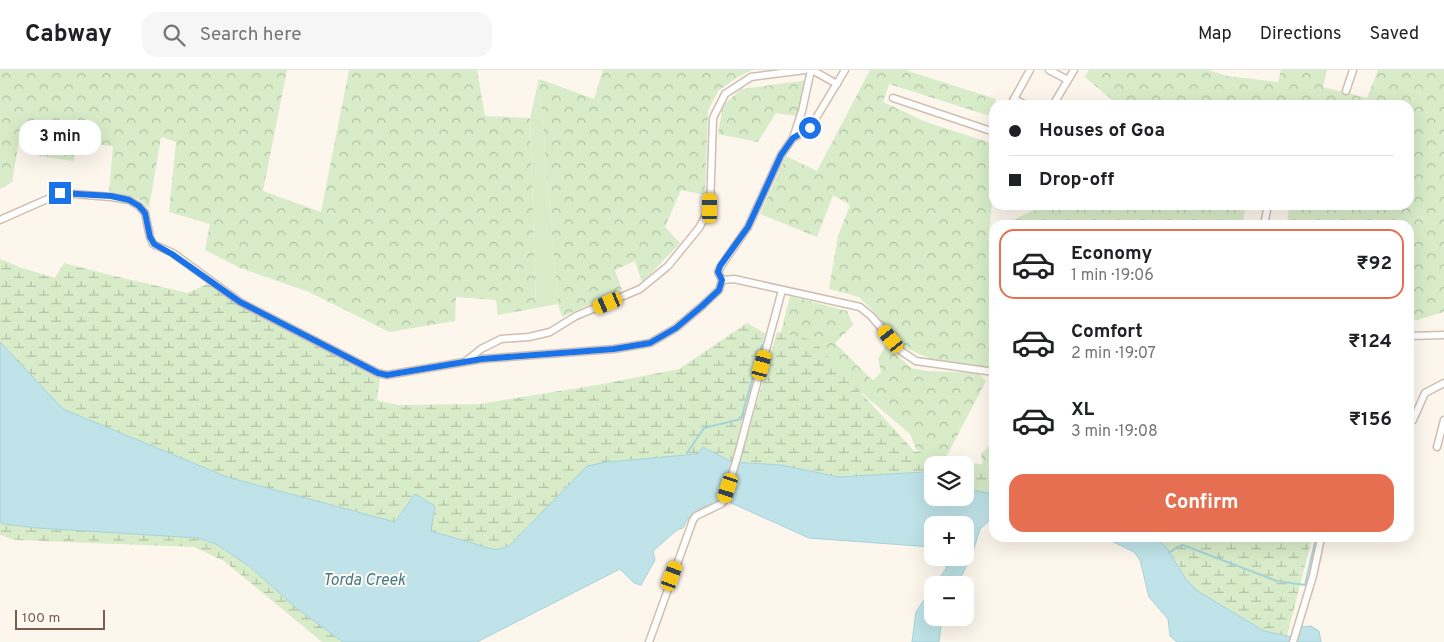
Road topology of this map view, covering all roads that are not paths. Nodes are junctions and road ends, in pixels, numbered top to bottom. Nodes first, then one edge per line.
1 (804, 70) edge
2 (811, 70) edge
3 (844, 70) edge
4 (1030, 70) edge
5 (1049, 70) edge
6 (1074, 70) edge
7 (1353, 70) edge
8 (1068, 80) junction
9 (836, 84) junction
10 (1346, 91) dead end
11 (893, 98) dead end
12 (1014, 100) edge
13 (1056, 100) edge
14 (989, 130) edge
15 (793, 138) junction
16 (0, 220) edge
17 (722, 280) junction
18 (782, 290) junction
19 (1444, 335) edge
20 (1414, 336) edge
21 (465, 362) junction
22 (989, 371) edge
23 (1444, 383) edge
24 (1414, 418) edge
25 (1444, 420) edge
26 (1437, 447) dead end
27 (1320, 542) edge
28 (1294, 639) edge
29 (648, 642) edge

1 - 21 street
2 - 9 street
2 - 15 street
3 - 9 street
4 - 12 street
5 - 8 street
6 - 8 street
7 - 10 street
8 - 13 street
9 - 15 street
11 - 14 street
15 - 17 street
16 - 21 street
17 - 18 street
17 - 21 street
18 - 22 street
18 - 29 street
19 - 20 street
23 - 24 street
25 - 26 street
27 - 28 street

